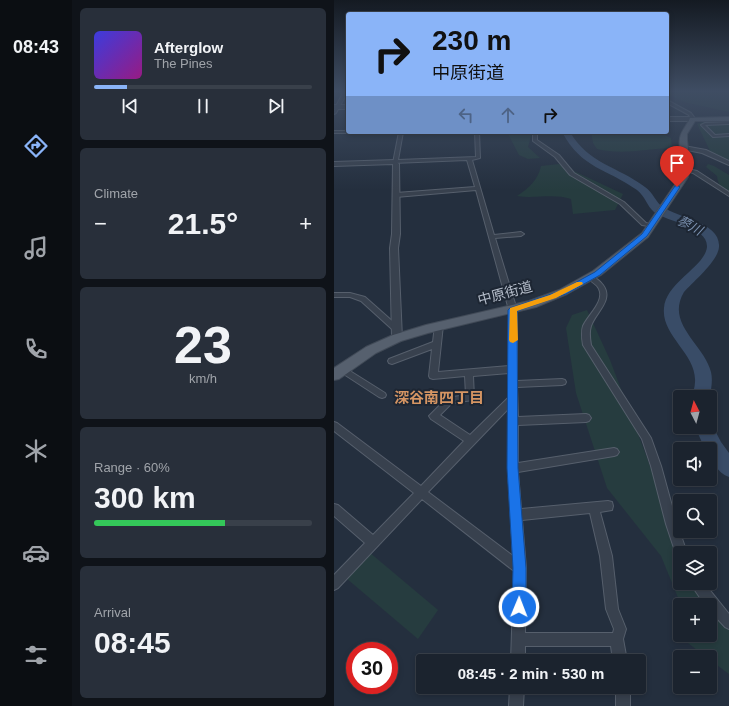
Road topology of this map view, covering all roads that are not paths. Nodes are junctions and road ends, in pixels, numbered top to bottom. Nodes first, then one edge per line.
1 (691, 124) edge
2 (705, 124) edge
3 (727, 129) edge
4 (334, 132) edge
5 (346, 132) edge
6 (401, 134) edge
7 (477, 134) edge
8 (535, 134) edge
9 (729, 134) edge
10 (684, 148) junction
11 (469, 158) junction
12 (395, 162) junction
13 (729, 163) edge
14 (334, 164) edge
15 (686, 169) junction
16 (478, 188) junction
17 (729, 194) edge
18 (396, 195) junction
19 (652, 226) junction
20 (521, 234) dead end
21 (491, 237) junction
22 (590, 278) junction
23 (334, 295) edge
24 (513, 310) junction
25 (439, 325) junction
26 (396, 333) junction
27 (437, 344) junction
28 (392, 360) dead end
29 (514, 368) junction
30 (338, 372) edge
31 (469, 373) junction
32 (562, 382) dead end
33 (514, 384) junction
34 (382, 395) dead end
35 (513, 398) junction
36 (586, 418) dead end
37 (513, 421) junction
38 (334, 426) edge
39 (471, 440) junction
40 (614, 452) dead end
41 (513, 468) junction
42 (421, 493) junction
43 (608, 506) dead end
44 (594, 508) junction
45 (334, 509) edge
46 (516, 515) junction
47 (373, 544) junction
48 (678, 546) edge
49 (520, 568) junction
50 (334, 584) edge
51 (701, 590) edge
52 (729, 623) edge
53 (617, 639) junction
54 (518, 640) junction
55 (518, 654) edge
56 (619, 654) edge
57 (517, 694) edge
58 (623, 694) edge
59 (516, 706) edge
60 (623, 706) edge

1 - 10 main road
2 - 9 street
3 - 9 street
4 - 5 street
6 - 12 street
7 - 11 street
8 - 19 street
10 - 13 street
10 - 15 main road
11 - 12 street
11 - 16 street
12 - 14 street
12 - 18 street
15 - 17 street
15 - 19 main road, 中原街道
16 - 18 street
16 - 21 street
18 - 26 street
19 - 22 main road, 中原街道
20 - 21 street
21 - 24 street
22 - 24 main road, 中原街道
22 - 48 street
23 - 26 street
24 - 25 main road, 中原街道
24 - 29 street
25 - 26 main road, 中原街道
25 - 27 street
26 - 30 main road, 中原街道
27 - 28 street
27 - 31 street
29 - 31 street
29 - 33 street
30 - 34 street
31 - 39 street
32 - 33 street
33 - 35 street
35 - 37 street
35 - 39 street
36 - 37 street
37 - 41 street
38 - 42 street
39 - 42 street
40 - 41 street
41 - 46 street
42 - 47 street
42 - 49 street
43 - 44 street
44 - 46 street
44 - 53 street
45 - 47 street
46 - 49 street
47 - 50 street
49 - 54 street
51 - 52 street
53 - 54 street
53 - 56 street
54 - 55 street
57 - 59 street
58 - 60 street

